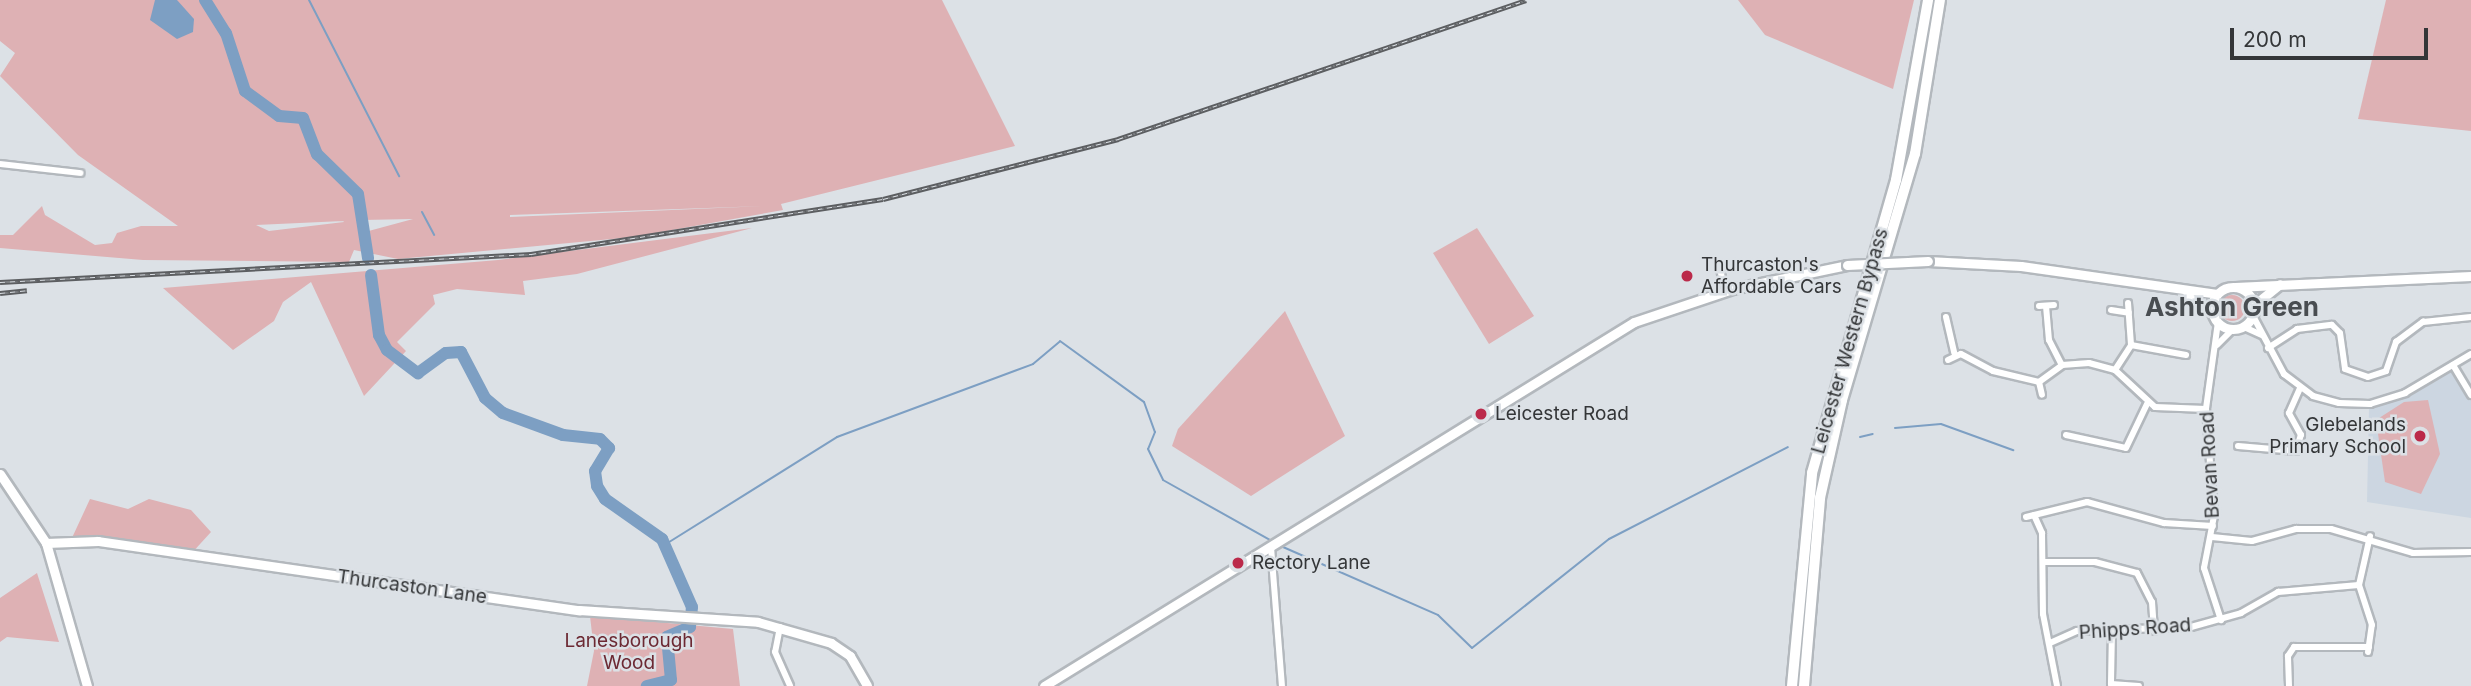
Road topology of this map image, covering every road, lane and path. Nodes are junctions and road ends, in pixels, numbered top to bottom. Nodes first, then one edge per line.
1 (1928, 0) edge
2 (1940, 0) edge
3 (0, 164) edge
4 (80, 173) dead end
5 (1720, 269) dead end
6 (2471, 276) edge
7 (2285, 282) junction
8 (2235, 287) junction
9 (1729, 290) junction
10 (2179, 292) junction
11 (2217, 294) junction
12 (2128, 303) dead end
13 (2254, 305) junction
14 (2046, 306) dead end
15 (2111, 310) dead end
16 (2129, 313) junction
17 (2253, 316) junction
18 (1946, 317) dead end
19 (2471, 317) edge
20 (2215, 318) junction
21 (2239, 328) junction
22 (2263, 335) junction
23 (2131, 345) junction
24 (2268, 348) junction
25 (2214, 349) junction
26 (1954, 353) junction
27 (2471, 354) edge
28 (2186, 355) dead end
29 (1948, 360) dead end
30 (2062, 365) junction
31 (2453, 365) junction
32 (2115, 370) junction
33 (2039, 383) junction
34 (2300, 388) junction
35 (2042, 395) dead end
36 (2471, 395) edge
37 (2147, 404) junction
38 (2206, 409) junction
39 (2066, 435) dead end
40 (2238, 446) dead end
41 (2126, 448) junction
42 (2134, 450) dead end
43 (2262, 452) junction
44 (2261, 460) dead end
45 (0, 474) edge
46 (2213, 526) junction
47 (2370, 536) junction
48 (2211, 537) junction
49 (46, 543) junction
50 (1271, 547) junction
51 (2471, 552) edge
52 (2043, 562) junction
53 (2359, 585) junction
54 (2221, 620) junction
55 (780, 627) junction
56 (2112, 631) junction
57 (2154, 631) junction
58 (2050, 643) junction
59 (87, 686) edge
60 (790, 686) edge
61 (867, 686) edge
62 (1044, 686) edge
63 (1282, 686) edge
64 (1792, 686) edge
65 (1804, 686) edge
66 (2057, 686) edge
67 (2139, 686) edge
68 (2289, 686) edge

1 - 64 highway, Leicester Western Bypass
2 - 65 highway, Leicester Western Bypass
3 - 4 street
5 - 9 street
6 - 7 street
7 - 8 street
7 - 13 street
8 - 11 street
8 - 13 street
9 - 10 street, bridge
9 - 50 street
10 - 11 street
10 - 20 street
11 - 20 street
12 - 16 street
13 - 17 street
14 - 30 street
15 - 16 street
16 - 23 street
17 - 21 street
17 - 22 street
18 - 26 street
19 - 24 street
20 - 21 street
20 - 25 street, Bevan Road
21 - 22 street
21 - 25 street
22 - 24 street
23 - 28 street
23 - 32 street
24 - 34 street
25 - 38 street, Bevan Road
26 - 29 street
26 - 33 street
27 - 31 street
30 - 32 street
30 - 33 street
31 - 34 street
31 - 36 street
32 - 37 street
33 - 35 street
34 - 43 street
37 - 38 street
37 - 41 street
38 - 46 street, Bevan Road
39 - 41 street
40 - 43 street
41 - 42 street
43 - 44 street
45 - 49 street
46 - 48 street, Bevan Road
46 - 52 street
47 - 48 street
47 - 51 street
47 - 53 street
48 - 54 street, Bevan Road
49 - 55 street, Thurcaston Lane
49 - 59 street
50 - 62 street
50 - 63 street
52 - 57 street
52 - 58 street
53 - 54 street, Phipps Road
53 - 68 street
54 - 57 street, Phipps Road
55 - 60 street
55 - 61 street, Thurcaston Lane
56 - 57 street, Phipps Road
56 - 58 street, Phipps Road
56 - 67 street
58 - 66 street

